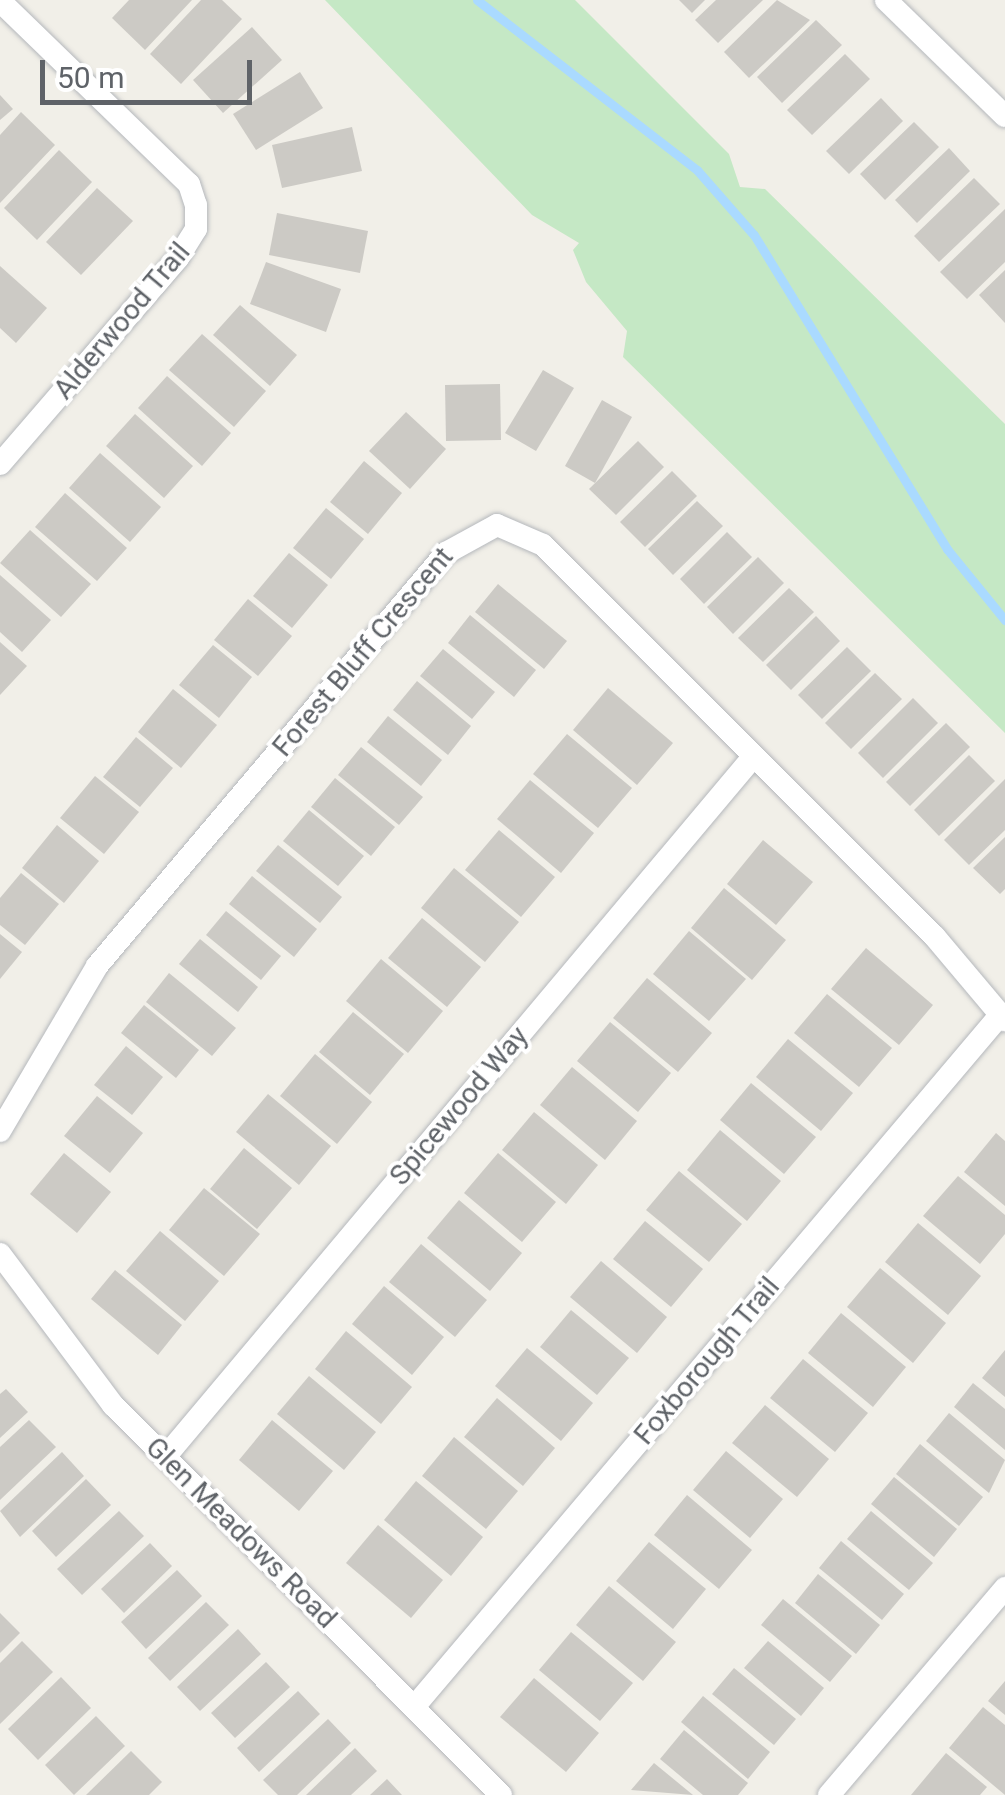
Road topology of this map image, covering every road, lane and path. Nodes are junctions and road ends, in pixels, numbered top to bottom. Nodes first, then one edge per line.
1 (886, 0) edge
2 (0, 1) edge
3 (1005, 116) edge
4 (0, 464) edge
5 (753, 757) junction
6 (1003, 1017) edge
7 (0, 1131) edge
8 (0, 1254) edge
9 (166, 1456) junction
10 (1005, 1588) edge
11 (414, 1707) junction
12 (501, 1795) edge
13 (829, 1795) edge

1 - 3 street
2 - 4 street, Alderwood Trail
5 - 6 street, Forest Bluff Crescent
5 - 7 street, Forest Bluff Crescent
5 - 9 street, Spicewood Way
6 - 11 street, Foxborough Trail
8 - 9 street, Glen Meadows Road
9 - 11 street, Glen Meadows Road
10 - 13 street
11 - 12 street, Glen Meadows Road

